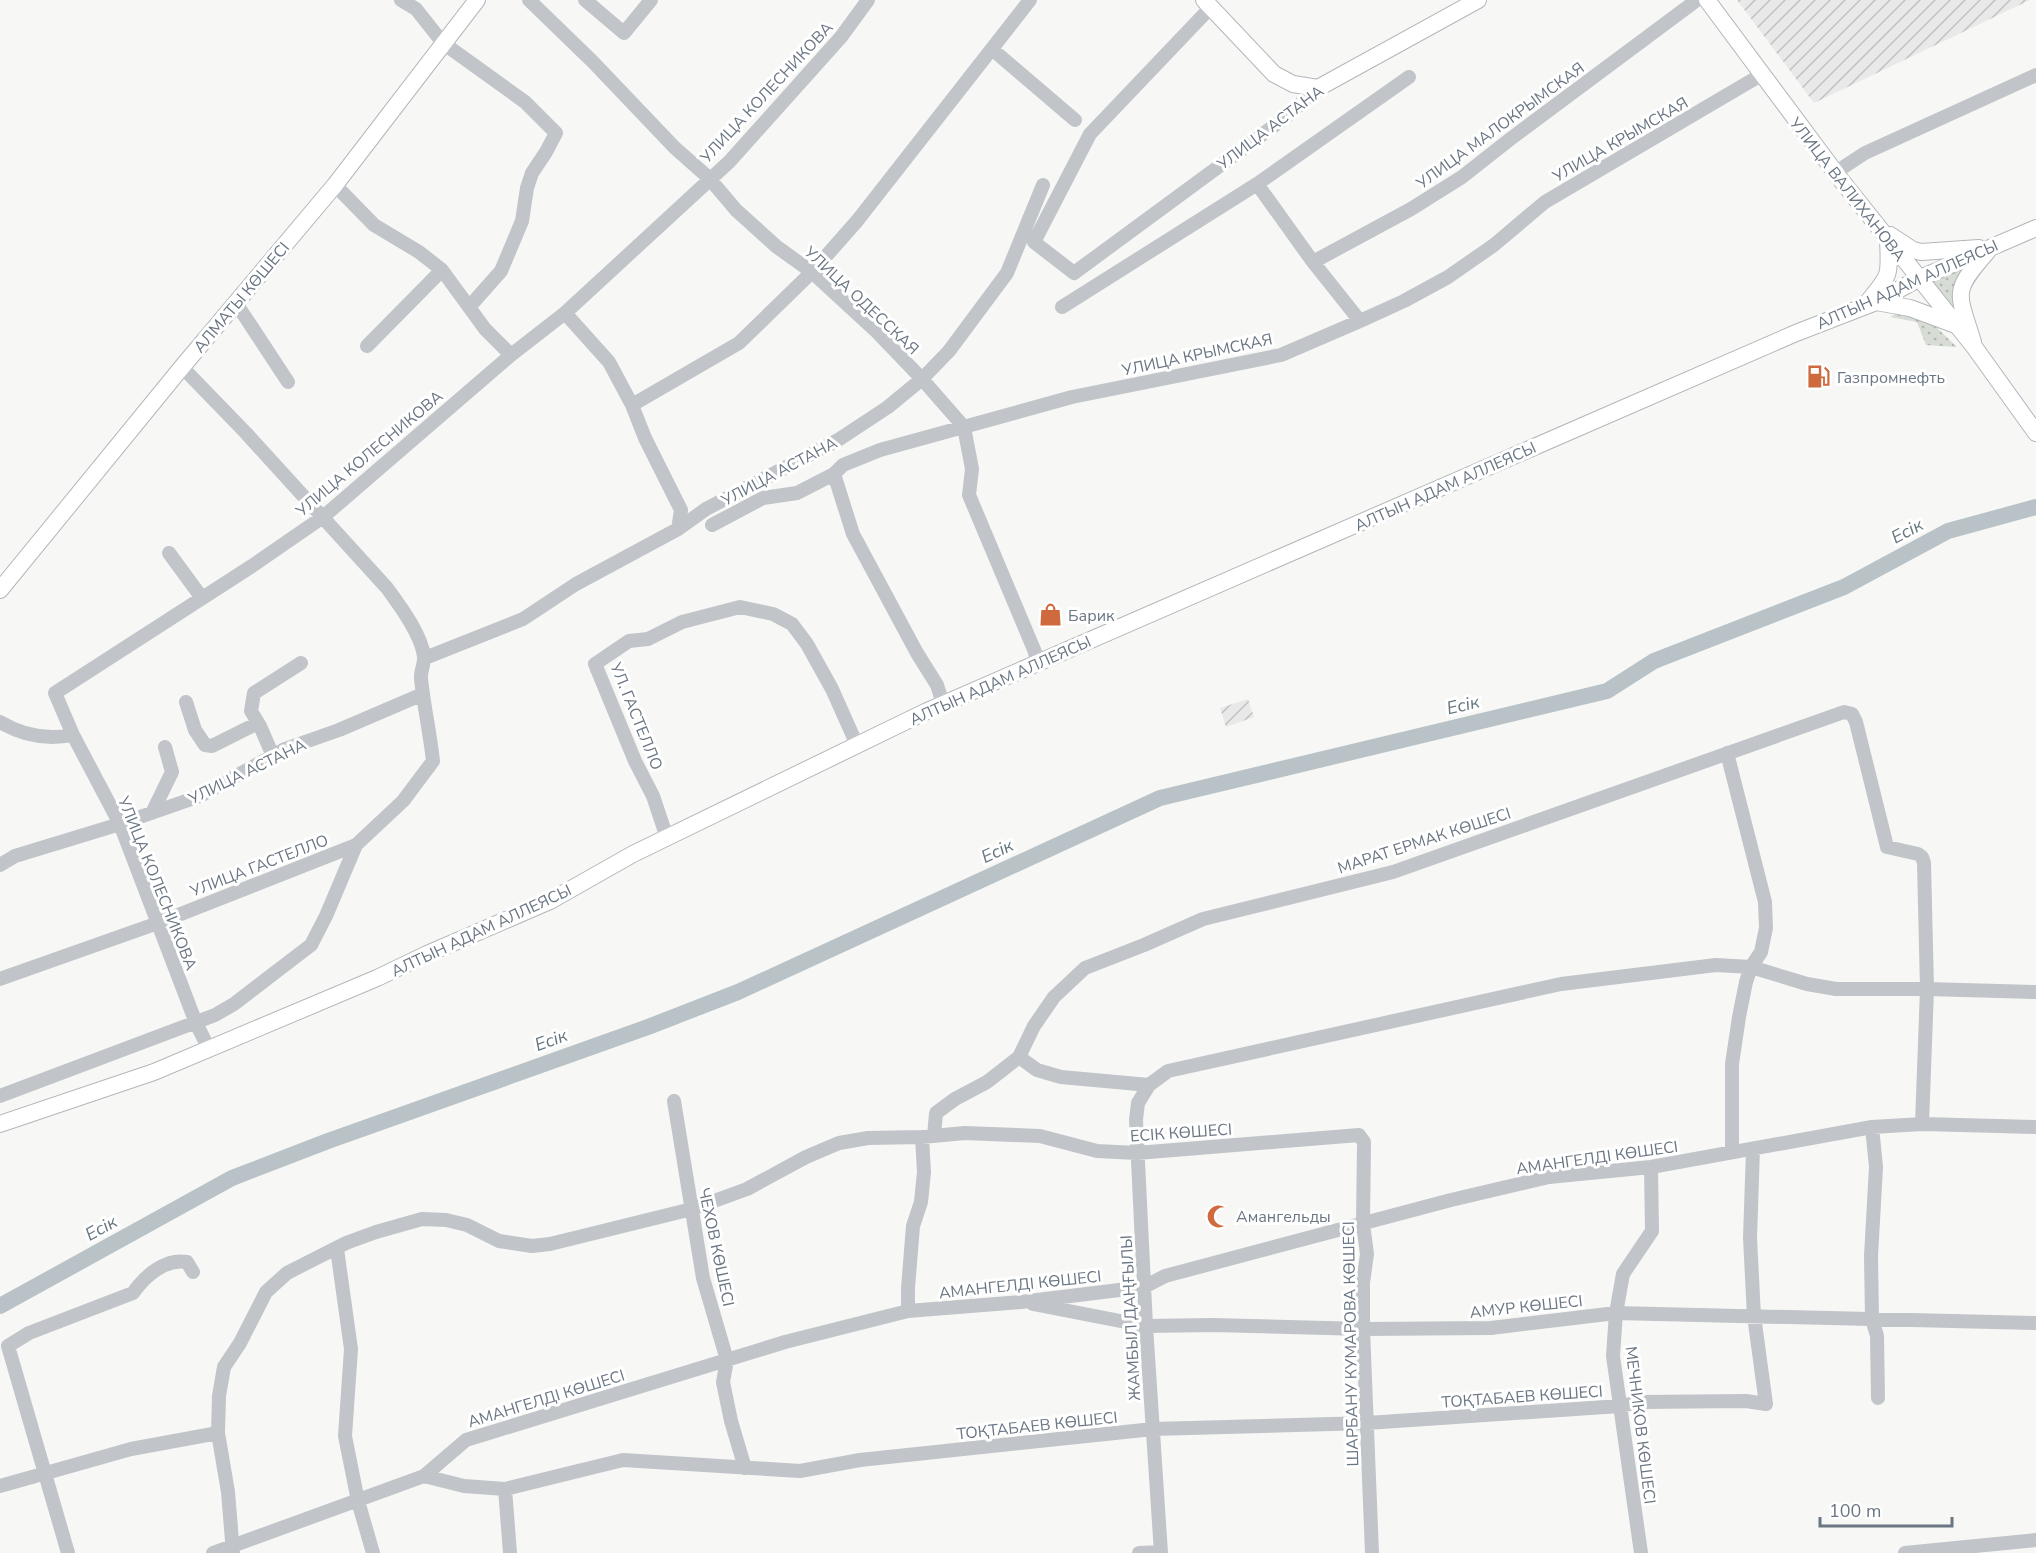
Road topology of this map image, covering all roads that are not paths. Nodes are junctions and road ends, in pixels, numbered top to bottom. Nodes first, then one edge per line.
1 (401, 0) edge
2 (477, 0) edge
3 (529, 0) edge
4 (585, 0) edge
5 (651, 0) edge
6 (868, 0) edge
7 (1030, 0) edge
8 (1478, 0) edge
9 (1697, 0) edge
10 (1707, 0) edge
11 (1207, 4) edge
12 (443, 43) junction
13 (993, 50) junction
14 (1761, 75) junction
15 (2036, 75) edge
16 (1409, 77) dead end
17 (1318, 88) junction
18 (1075, 120) dead end
19 (1836, 172) junction
20 (709, 178) junction
21 (1257, 184) junction
22 (1042, 185) dead end
23 (335, 186) junction
24 (2036, 228) edge
25 (1884, 235) junction
26 (1992, 247) junction
27 (1313, 262) junction
28 (442, 270) junction
29 (812, 272) junction
30 (1918, 279) junction
31 (236, 303) junction
32 (1870, 304) junction
33 (470, 306) junction
34 (1062, 307) dead end
35 (565, 313) junction
36 (1360, 321) junction
37 (1954, 324) junction
38 (367, 346) dead end
39 (1975, 348) junction
40 (511, 355) junction
41 (182, 367) junction
42 (922, 379) junction
43 (288, 382) dead end
44 (632, 405) junction
45 (964, 427) junction
46 (2036, 433) edge
47 (834, 474) junction
48 (322, 517) junction
49 (712, 525) dead end
50 (678, 529) junction
51 (169, 553) dead end
52 (0, 590) edge
53 (202, 598) junction
54 (425, 658) junction
55 (301, 663) dead end
56 (1037, 664) junction
57 (423, 694) junction
58 (186, 702) dead end
59 (943, 704) junction
60 (0, 722) edge
61 (258, 723) junction
62 (73, 735) junction
63 (857, 746) junction
64 (165, 747) dead end
65 (1727, 753) junction
66 (273, 756) junction
67 (152, 813) junction
68 (120, 824) junction
69 (667, 838) junction
70 (356, 845) junction
71 (0, 865) edge
72 (158, 923) junction
73 (1751, 967) junction
74 (0, 979) edge
75 (1927, 989) junction
76 (2036, 992) edge
77 (196, 1023) junction
78 (208, 1049) junction
79 (1019, 1057) junction
80 (1149, 1085) junction
81 (0, 1096) edge
82 (674, 1101) dead end
83 (0, 1124) edge
84 (1922, 1124) junction
85 (1872, 1127) junction
86 (2036, 1127) edge
87 (1359, 1135) joint
88 (928, 1137) junction
89 (1753, 1149) junction
90 (1732, 1152) junction
91 (1137, 1154) junction
92 (1652, 1167) junction
93 (692, 1209) junction
94 (1363, 1224) junction
95 (337, 1249) junction
96 (193, 1272) dead end
97 (1144, 1287) junction
98 (1021, 1302) junction
99 (908, 1311) junction
100 (1616, 1312) junction
101 (1754, 1316) junction
102 (1872, 1318) junction
103 (2036, 1323) edge
104 (1146, 1326) junction
105 (1363, 1329) junction
106 (727, 1360) junction
107 (1878, 1398) dead end
108 (1620, 1406) junction
109 (1367, 1423) junction
110 (1153, 1429) junction
111 (218, 1433) junction
112 (745, 1468) junction
113 (46, 1473) junction
114 (424, 1476) junction
115 (0, 1486) edge
116 (505, 1489) junction
117 (358, 1501) junction
118 (2036, 1540) edge
119 (233, 1549) edge
120 (1161, 1552) edge
121 (68, 1553) edge
122 (213, 1553) edge
123 (373, 1553) edge
124 (510, 1553) edge
125 (1139, 1553) edge
126 (1372, 1553) edge
127 (1641, 1553) edge
128 (1905, 1553) edge

1 - 12 street
2 - 12 main road, АЛМАТЫ КӨШЕСІ
3 - 20 street, УЛИЦА ОДЕССКАЯ
4 - 5 street
6 - 20 street, УЛИЦА КОЛЕСНИКОВА
7 - 13 street
8 - 17 main road, УЛИЦА АСТАНА
9 - 27 street, УЛИЦА МАЛОКРЫМСКАЯ
10 - 14 main road, УЛИЦА ВАЛИХАНОВА
11 - 17 main road
11 - 17 street, УЛИЦА АСТАНА
12 - 23 main road, АЛМАТЫ КӨШЕСІ
12 - 33 street
13 - 18 street
13 - 29 street
14 - 19 main road, УЛИЦА ВАЛИХАНОВА
14 - 36 street, УЛИЦА КРЫМСКАЯ
15 - 19 street
16 - 21 street
19 - 25 main road, УЛИЦА ВАЛИХАНОВА
20 - 29 street, УЛИЦА ОДЕССКАЯ
20 - 35 street, УЛИЦА КОЛЕСНИКОВА
21 - 27 street
21 - 34 street
22 - 42 street, УЛИЦА АСТАНА
23 - 28 street
23 - 31 main road, АЛМАТЫ КӨШЕСІ
24 - 26 main road, АЛТЫН АДАМ АЛЛЕЯСЫ
25 - 26 main road
25 - 30 main road, УЛИЦА ВАЛИХАНОВА
25 - 32 main road
26 - 30 main road, АЛТЫН АДАМ АЛЛЕЯСЫ
26 - 39 main road
27 - 36 street
28 - 33 street
28 - 38 street
29 - 42 street, УЛИЦА ОДЕССКАЯ
29 - 44 street
30 - 32 main road, АЛТЫН АДАМ АЛЛЕЯСЫ
30 - 37 main road, УЛИЦА ВАЛИХАНОВА
31 - 41 main road, АЛМАТЫ КӨШЕСІ
31 - 43 street
32 - 37 main road
32 - 56 main road, АЛТЫН АДАМ АЛЛЕЯСЫ
33 - 40 street
35 - 40 street, УЛИЦА КОЛЕСНИКОВА
35 - 44 street
36 - 45 street, УЛИЦА КРЫМСКАЯ
37 - 39 main road, УЛИЦА ВАЛИХАНОВА
39 - 46 main road, УЛИЦА ВАЛИХАНОВА
40 - 48 street, УЛИЦА КОЛЕСНИКОВА
41 - 48 street
41 - 52 main road, АЛМАТЫ КӨШЕСІ
42 - 45 street, УЛИЦА ОДЕССКАЯ
42 - 50 street, УЛИЦА АСТАНА
44 - 50 street
45 - 47 street, УЛИЦА КРЫМСКАЯ
45 - 56 street
47 - 49 street, УЛИЦА КРЫМСКАЯ
47 - 59 street
48 - 53 street, УЛИЦА КОЛЕСНИКОВА
48 - 54 street
50 - 54 street, УЛИЦА АСТАНА
51 - 53 street
53 - 62 street, УЛИЦА КОЛЕСНИКОВА
54 - 57 street
55 - 61 street
56 - 59 main road, АЛТЫН АДАМ АЛЛЕЯСЫ
57 - 66 street, УЛИЦА АСТАНА
57 - 70 street, УЛИЦА ГАСТЕЛЛО
58 - 61 street
59 - 63 main road, АЛТЫН АДАМ АЛЛЕЯСЫ
60 - 62 street
61 - 66 street
62 - 68 street, УЛИЦА КОЛЕСНИКОВА
63 - 69 main road, АЛТЫН АДАМ АЛЛЕЯСЫ
63 - 69 street, УЛ. ГАСТЕЛЛО
64 - 67 street
65 - 73 street
65 - 75 street, МАРАТ ЕРМАК КӨШЕСІ
65 - 79 street, МАРАТ ЕРМАК КӨШЕСІ
66 - 67 street, УЛИЦА АСТАНА
67 - 68 street, УЛИЦА АСТАНА
68 - 71 street, УЛИЦА АСТАНА
68 - 72 street, УЛИЦА КОЛЕСНИКОВА
69 - 78 main road, АЛТЫН АДАМ АЛЛЕЯСЫ
70 - 72 street, УЛИЦА ГАСТЕЛЛО
70 - 77 street
72 - 74 street, УЛИЦА ГАСТЕЛЛО
72 - 77 street, УЛИЦА КОЛЕСНИКОВА
73 - 75 street
73 - 80 street
73 - 90 street
75 - 76 street
75 - 84 street
77 - 78 street, УЛИЦА КОЛЕСНИКОВА
77 - 81 street
78 - 83 main road, АЛТЫН АДАМ АЛЛЕЯСЫ
79 - 80 street
79 - 88 street
80 - 91 street, ЖАМБЫЛ ДАҢҒЫЛЫ
82 - 93 street, ЧЕХОВ КӨШЕСІ
84 - 85 street, АМАНГЕЛДІ КӨШЕСІ
84 - 86 street, АМАНГЕЛДІ КӨШЕСІ
85 - 89 street, АМАНГЕЛДІ КӨШЕСІ
85 - 102 street
87 - 91 street, ЕСІК КӨШЕСІ
87 - 94 street, ШАРБАНУ КУМАРОВА КӨШЕСІ
88 - 91 street, ЕСІК КӨШЕСІ
88 - 93 street, ЕСІК КӨШЕСІ
88 - 99 street
89 - 90 street, АМАНГЕЛДІ КӨШЕСІ
89 - 101 street
90 - 92 street, АМАНГЕЛДІ КӨШЕСІ
91 - 97 street, ЖАМБЫЛ ДАҢҒЫЛЫ
92 - 94 street, АМАНГЕЛДІ КӨШЕСІ
92 - 100 street, МЕЧНИКОВ КӨШЕСІ
93 - 95 street, ЕСІК КӨШЕСІ
93 - 106 street, ЧЕХОВ КӨШЕСІ
94 - 97 street, АМАНГЕЛДІ КӨШЕСІ
94 - 105 street, ШАРБАНУ КУМАРОВА КӨШЕСІ
95 - 111 street, ЕСІК КӨШЕСІ
95 - 117 street
96 - 113 street
97 - 98 street, АМАНГЕЛДІ КӨШЕСІ
97 - 104 street, ЖАМБЫЛ ДАҢҒЫЛЫ
98 - 99 street, АМАНГЕЛДІ КӨШЕСІ
98 - 104 street, АМУР КӨШЕСІ
99 - 106 street, АМАНГЕЛДІ КӨШЕСІ
100 - 101 street, АМУР КӨШЕСІ
100 - 105 street, АМУР КӨШЕСІ
100 - 108 street, МЕЧНИКОВ КӨШЕСІ
101 - 102 street, АМУР КӨШЕСІ
101 - 108 street, ТОҚТАБАЕВ КӨШЕСІ
102 - 103 street, АМУР КӨШЕСІ
102 - 107 street
104 - 105 street, АМУР КӨШЕСІ
104 - 110 street, ЖАМБЫЛ ДАҢҒЫЛЫ
105 - 109 street, ШАРБАНУ КУМАРОВА КӨШЕСІ
106 - 112 street, ЧЕХОВ КӨШЕСІ
106 - 114 street, АМАНГЕЛДІ КӨШЕСІ
108 - 109 street, ТОҚТАБАЕВ КӨШЕСІ
108 - 127 street, МЕЧНИКОВ КӨШЕСІ
109 - 110 street, ТОҚТАБАЕВ КӨШЕСІ
109 - 126 street, ШАРБАНУ КУМАРОВА КӨШЕСІ
110 - 112 street, ТОҚТАБАЕВ КӨШЕСІ
110 - 120 street, ЖАМБЫЛ ДАҢҒЫЛЫ
111 - 113 street
111 - 119 street, ЕСІК КӨШЕСІ
112 - 116 street, ТОҚТАБАЕВ КӨШЕСІ
113 - 115 street
113 - 121 street
114 - 116 street, ТОҚТАБАЕВ КӨШЕСІ
114 - 117 street, АМАНГЕЛДІ КӨШЕСІ
116 - 124 street
117 - 119 street, АМАНГЕЛДІ КӨШЕСІ
117 - 123 street
118 - 128 street
119 - 122 street, АМАНГЕЛДІ КӨШЕСІ
120 - 125 street

